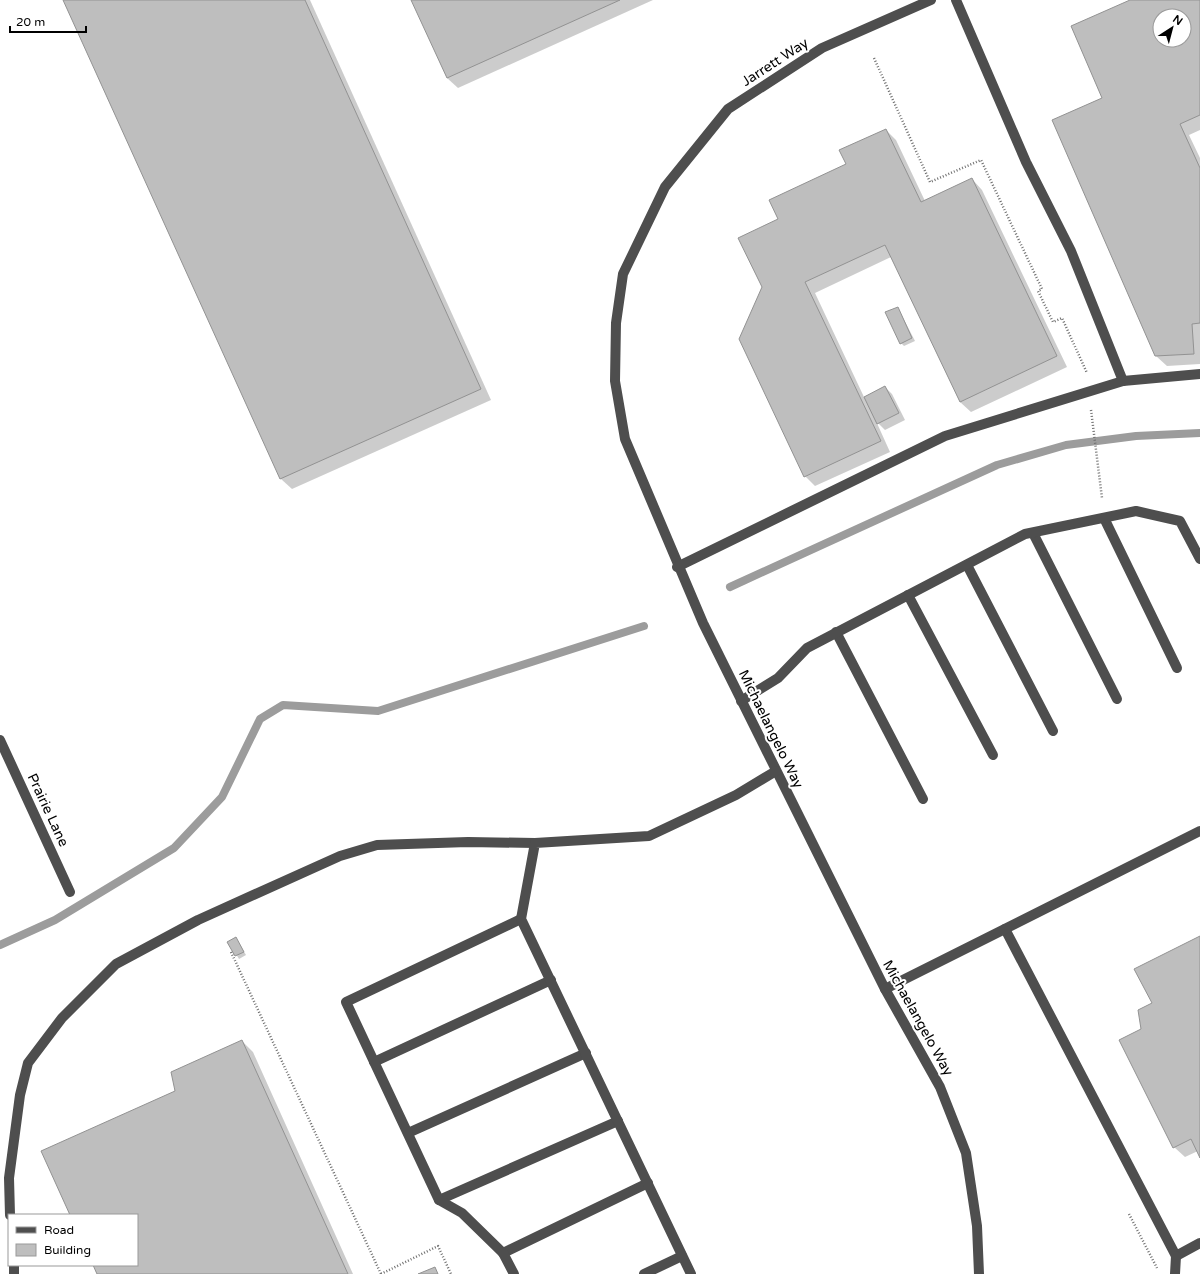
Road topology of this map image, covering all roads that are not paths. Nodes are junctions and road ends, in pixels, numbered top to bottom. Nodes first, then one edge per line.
1 (931, 0) edge
2 (956, 0) edge
3 (664, 187) joint
4 (1200, 374) edge
5 (1123, 381) junction
6 (1104, 518) junction
7 (1033, 533) junction
8 (1200, 559) edge
9 (967, 565) junction
10 (677, 567) junction
11 (908, 595) junction
12 (836, 632) junction
13 (1177, 668) dead end
14 (1117, 699) dead end
15 (741, 701) junction
16 (1053, 731) dead end
17 (0, 740) edge
18 (993, 755) dead end
19 (776, 771) junction
20 (923, 799) dead end
21 (1200, 831) edge
22 (534, 843) junction
23 (70, 892) dead end
24 (521, 919) junction
25 (1006, 929) junction
26 (551, 980) junction
27 (885, 990) junction
28 (586, 1053) junction
29 (374, 1062) junction
30 (618, 1121) junction
31 (408, 1133) junction
32 (648, 1183) junction
33 (439, 1200) junction
34 (10, 1214) edge
35 (1200, 1243) edge
36 (503, 1253) junction
37 (682, 1256) junction
38 (1176, 1256) junction
39 (514, 1274) edge
40 (644, 1274) edge
41 (691, 1274) edge
42 (978, 1274) edge
43 (1175, 1274) edge

1 - 3 street, Jarrett Way
2 - 5 street
3 - 10 street, Michaelangelo Way
4 - 5 street
5 - 10 street
6 - 7 street
6 - 8 street
6 - 13 street
7 - 9 street
7 - 14 street
9 - 11 street
9 - 16 street
10 - 15 street, Michaelangelo Way
11 - 12 street
11 - 18 street
12 - 15 street
12 - 20 street
15 - 19 street, Michaelangelo Way
17 - 23 street, Prairie Lane
19 - 22 street
19 - 27 street, Michaelangelo Way
21 - 25 street
22 - 24 street
22 - 34 street
24 - 26 street
24 - 29 street
25 - 27 street
25 - 38 street
26 - 28 street
26 - 29 street
27 - 42 street, Michaelangelo Way
28 - 30 street
28 - 31 street
29 - 31 street
30 - 32 street
30 - 33 street
31 - 33 street
32 - 36 street
32 - 37 street
33 - 36 street
35 - 38 street
36 - 39 street
37 - 40 street
37 - 41 street
38 - 43 street

